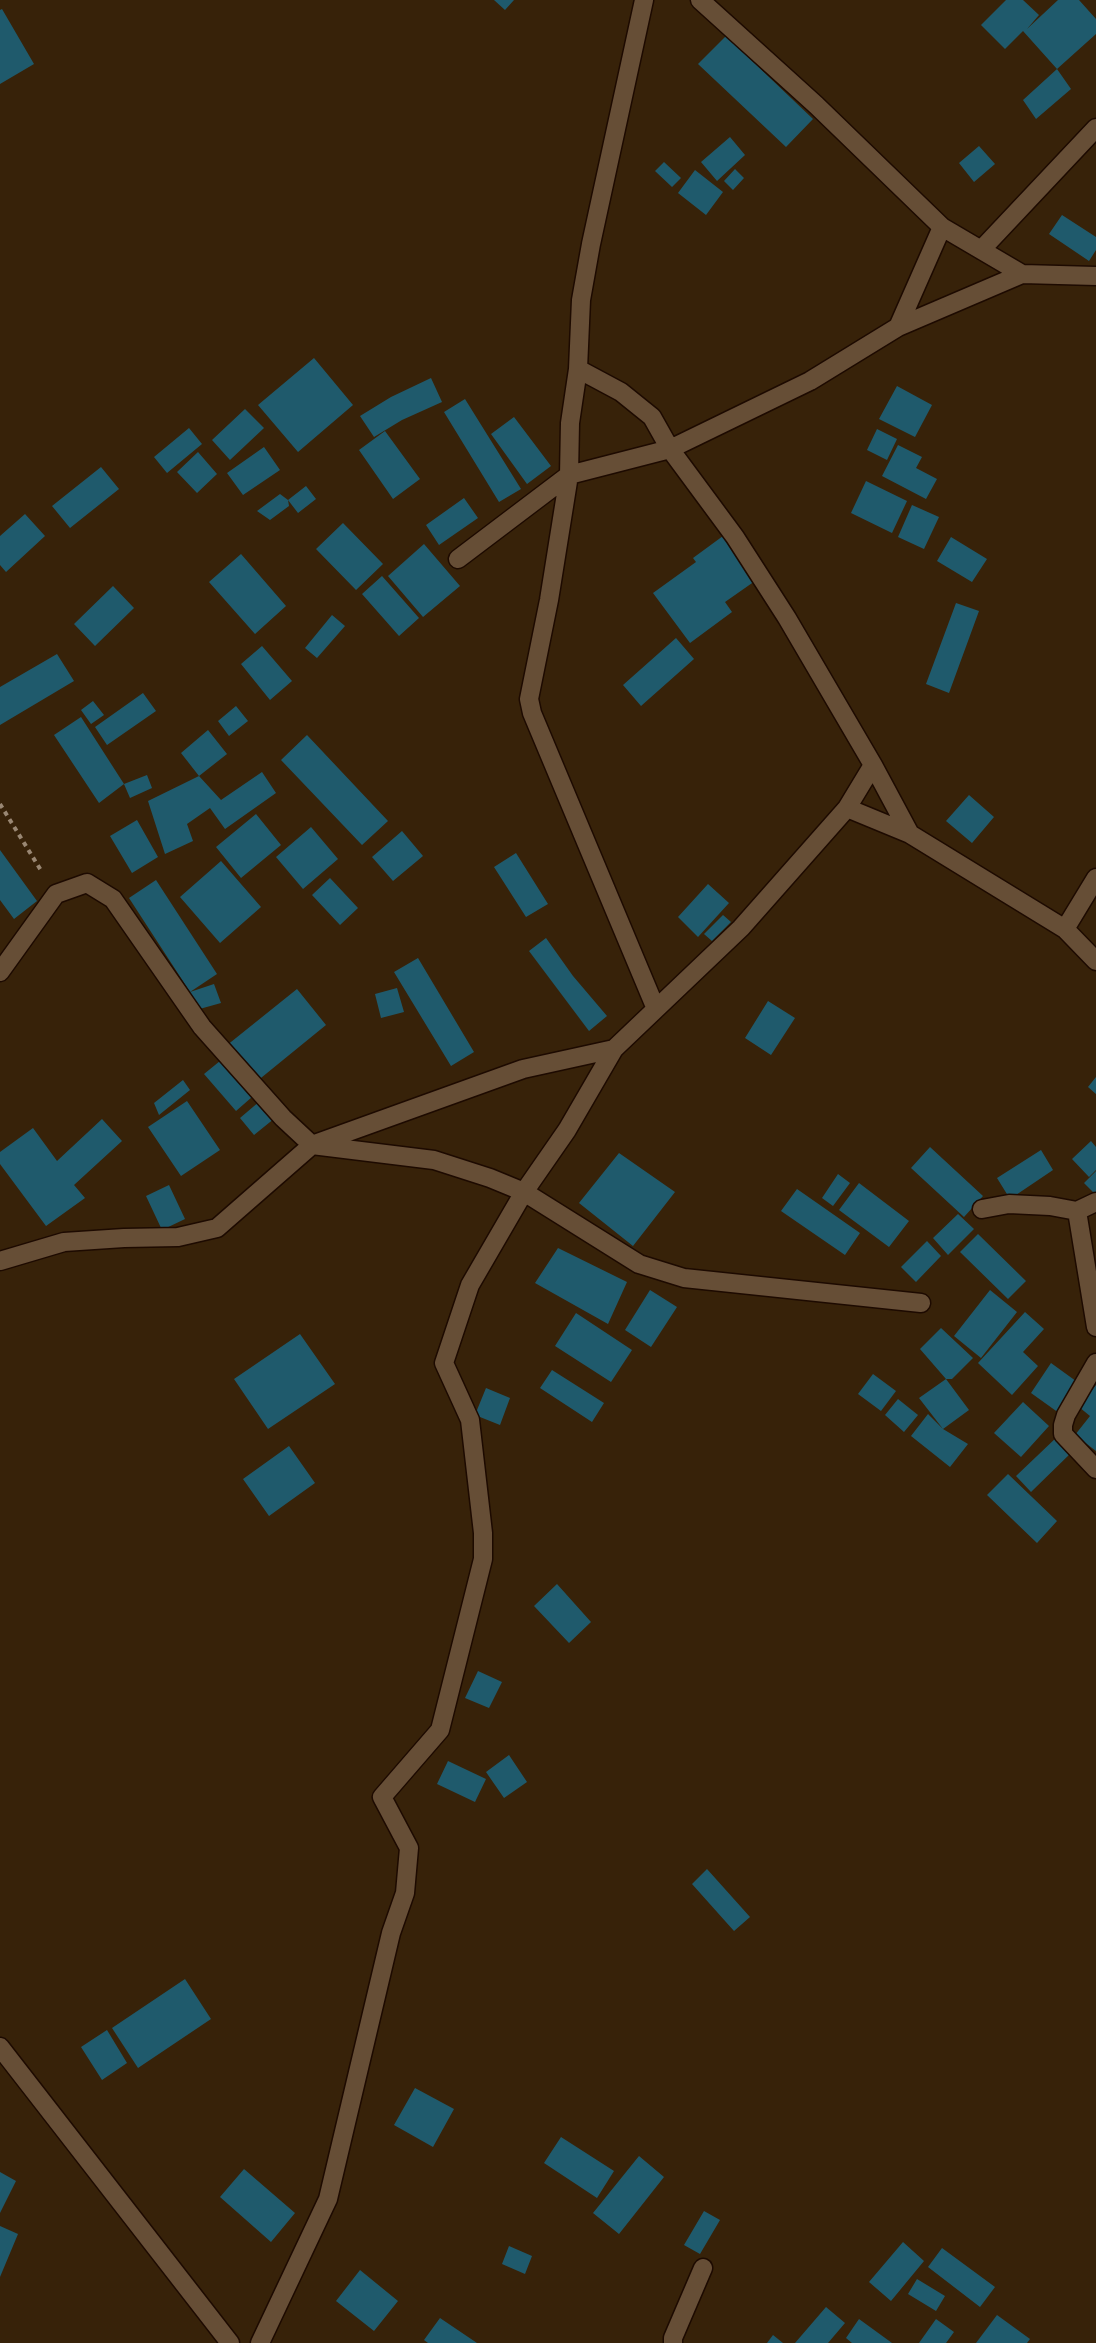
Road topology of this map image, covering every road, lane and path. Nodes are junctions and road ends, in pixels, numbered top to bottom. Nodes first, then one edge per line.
1 (644, 0) edge
2 (700, 0) edge
3 (1096, 128) edge
4 (942, 227) junction
5 (981, 250) junction
6 (1022, 274) junction
7 (1096, 276) edge
8 (898, 327) junction
9 (578, 369) junction
10 (670, 449) junction
11 (569, 476) junction
12 (458, 559) dead end
13 (873, 765) junction
14 (0, 804) edge
15 (847, 808) junction
16 (910, 834) junction
17 (1096, 878) edge
18 (56, 894) junction
19 (1065, 929) junction
20 (1096, 961) edge
21 (0, 972) edge
22 (656, 1009) junction
23 (614, 1049) junction
24 (312, 1145) junction
25 (524, 1192) junction
26 (1096, 1202) edge
27 (982, 1209) dead end
28 (1077, 1211) junction
29 (0, 1261) edge
30 (921, 1303) dead end
31 (1096, 1327) edge
32 (1096, 1363) edge
33 (1096, 1469) edge
34 (0, 2046) edge
35 (703, 2268) dead end
36 (230, 2343) edge
37 (260, 2343) edge
38 (673, 2343) edge

1 - 9 street
2 - 4 street
3 - 5 street
4 - 5 street
4 - 8 street
5 - 6 street
6 - 7 street
6 - 8 street
8 - 10 street
9 - 10 street
9 - 11 street
10 - 11 street
10 - 13 street
11 - 12 street
11 - 22 street
13 - 15 street
13 - 16 street
14 - 18 path
15 - 16 street
15 - 22 street
16 - 19 street
17 - 19 street
18 - 21 street
18 - 24 street
19 - 20 street
22 - 23 street
23 - 24 street
23 - 25 street
24 - 25 street
24 - 29 street
25 - 30 street
25 - 37 street
26 - 28 street
27 - 28 street
28 - 31 street
32 - 33 street
34 - 36 street
35 - 38 street

